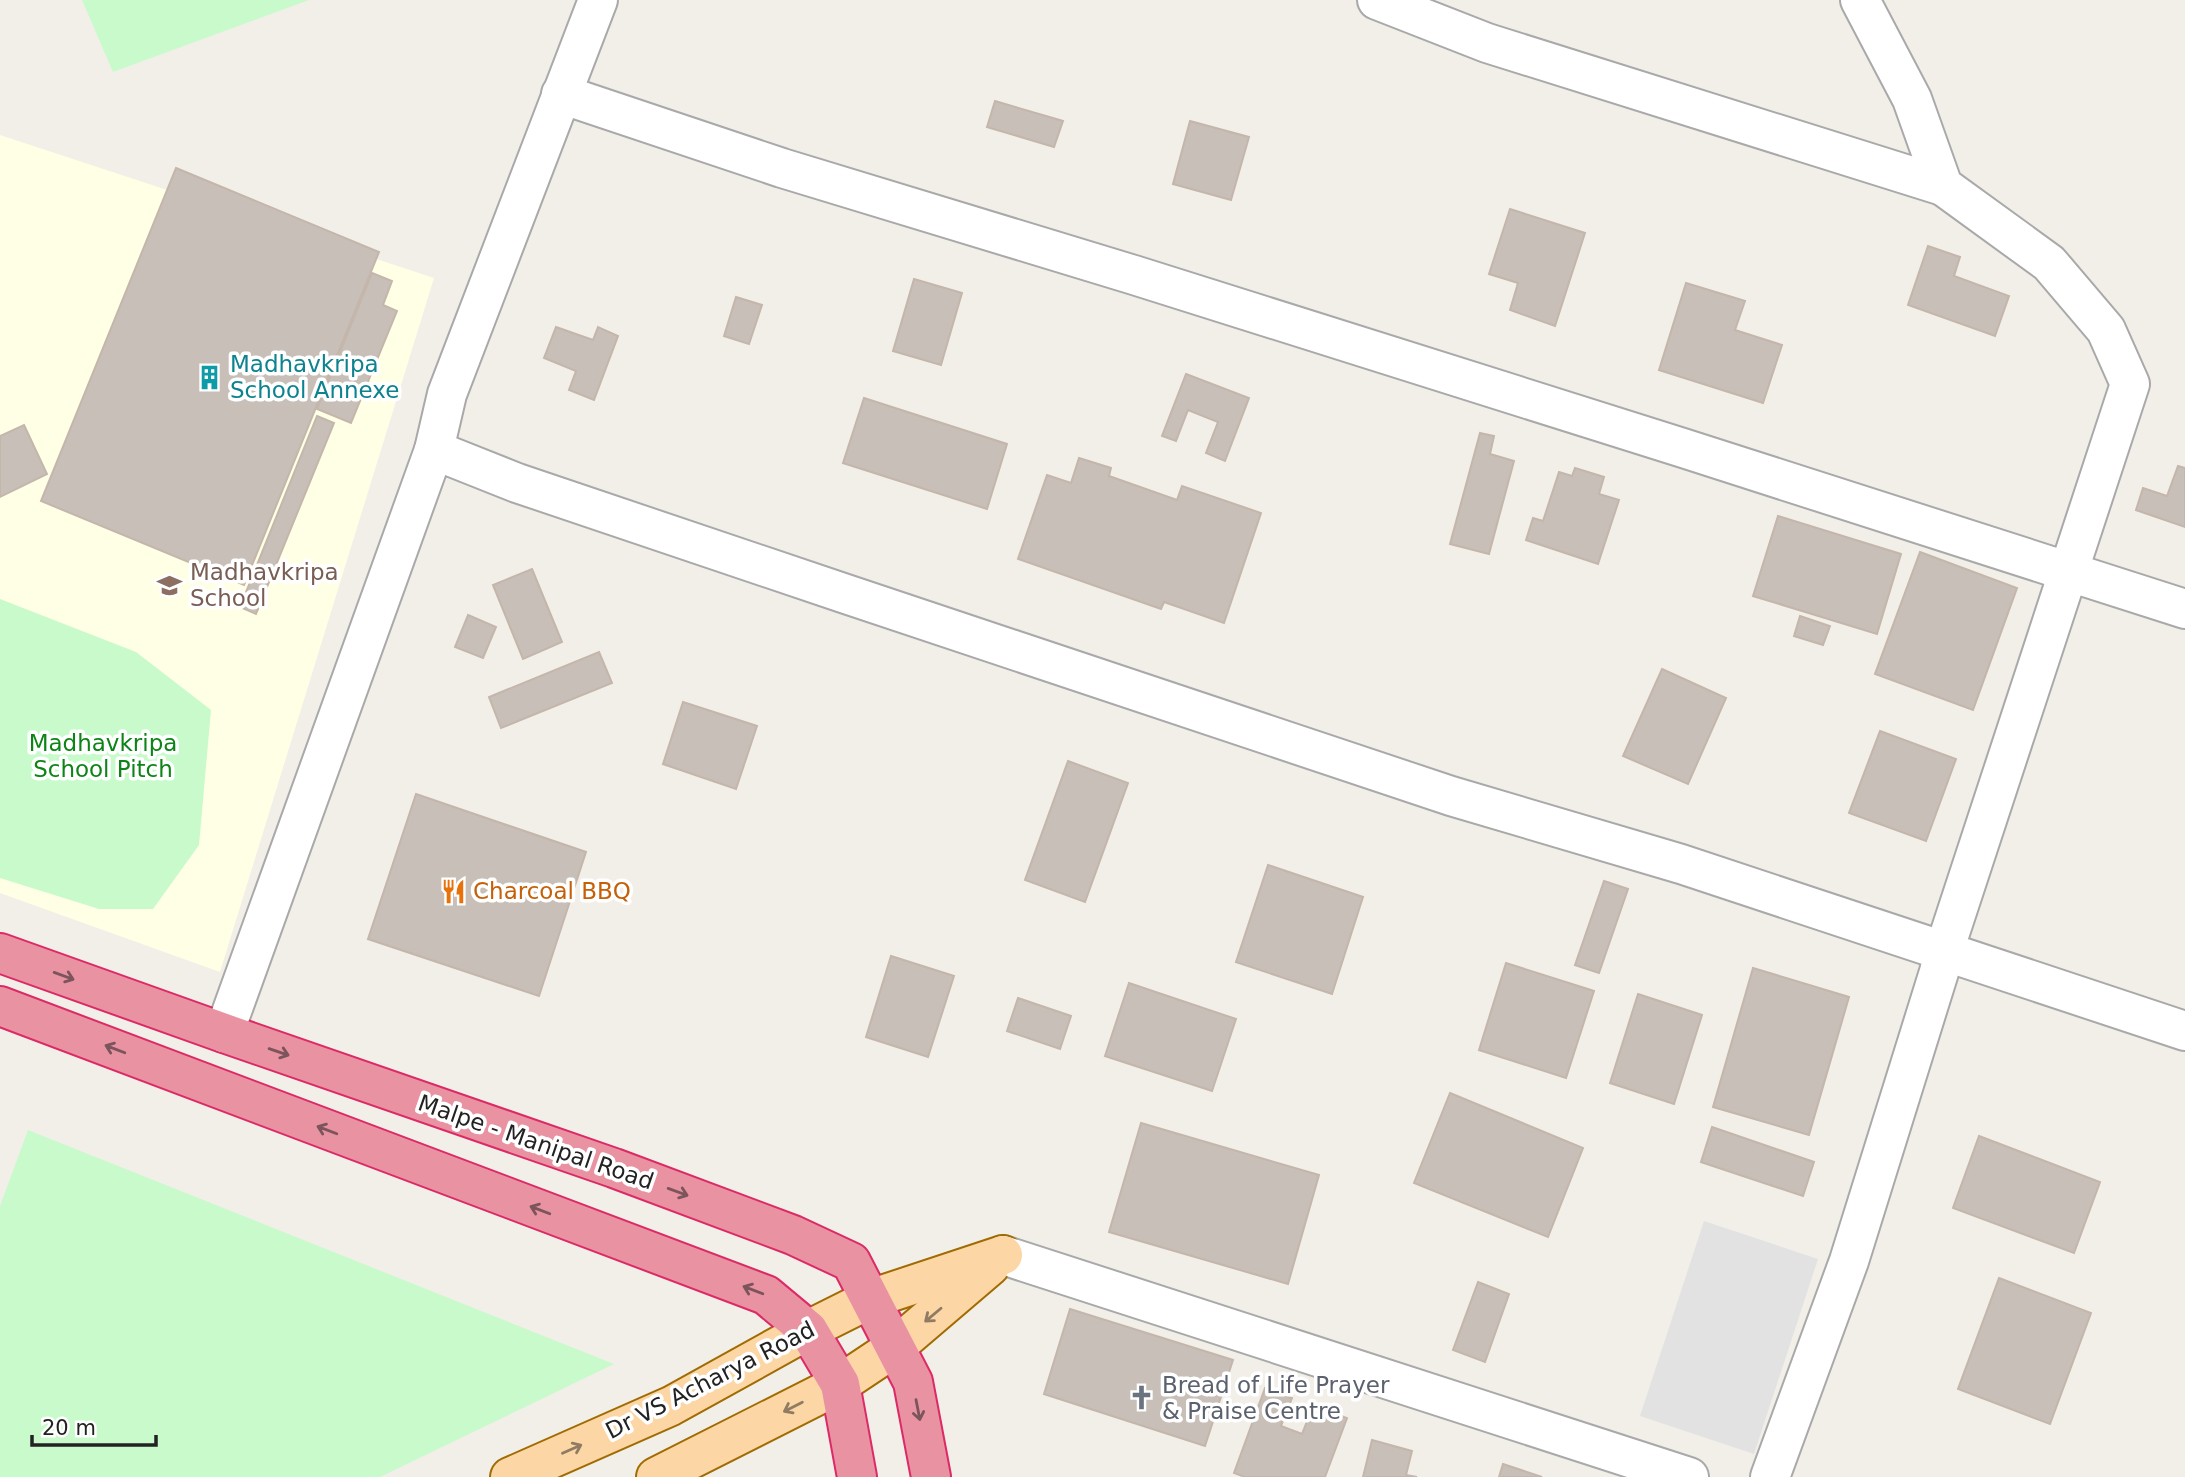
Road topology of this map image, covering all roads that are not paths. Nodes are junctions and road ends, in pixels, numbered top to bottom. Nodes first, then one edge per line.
1 (598, 0) edge
2 (1377, 0) edge
3 (1860, 0) edge
4 (561, 94) junction
5 (1943, 186) junction
6 (434, 450) junction
7 (2068, 571) junction
8 (2185, 609) edge
9 (1944, 951) junction
10 (0, 953) edge
11 (0, 1006) edge
12 (2185, 1031) edge
13 (224, 1033) junction
14 (1003, 1255) junction
15 (870, 1298) junction
16 (808, 1330) junction
17 (894, 1348) junction
18 (840, 1384) junction
19 (510, 1477) edge
20 (656, 1477) edge
21 (857, 1477) edge
22 (930, 1477) edge
23 (1689, 1477) edge
24 (1770, 1477) edge

1 - 4 street
2 - 5 street
3 - 5 street
4 - 6 street
4 - 7 street
5 - 7 street
6 - 9 street
6 - 13 street
7 - 8 street
7 - 9 street
9 - 12 street
9 - 24 street
10 -> 13 highway, Malpe - Manipal Road
16 -> 11 highway
13 -> 15 highway, Malpe - Manipal Road
14 - 15 main road, Dr VS Acharya Road
14 -> 17 main road
14 - 23 street
15 - 16 main road, Dr VS Acharya Road
15 - 17 highway, Malpe - Manipal Road
16 - 18 highway
19 -> 16 main road, Dr VS Acharya Road
17 - 18 main road
17 -> 22 highway, Malpe - Manipal Road
18 -> 20 main road
18 - 21 highway

